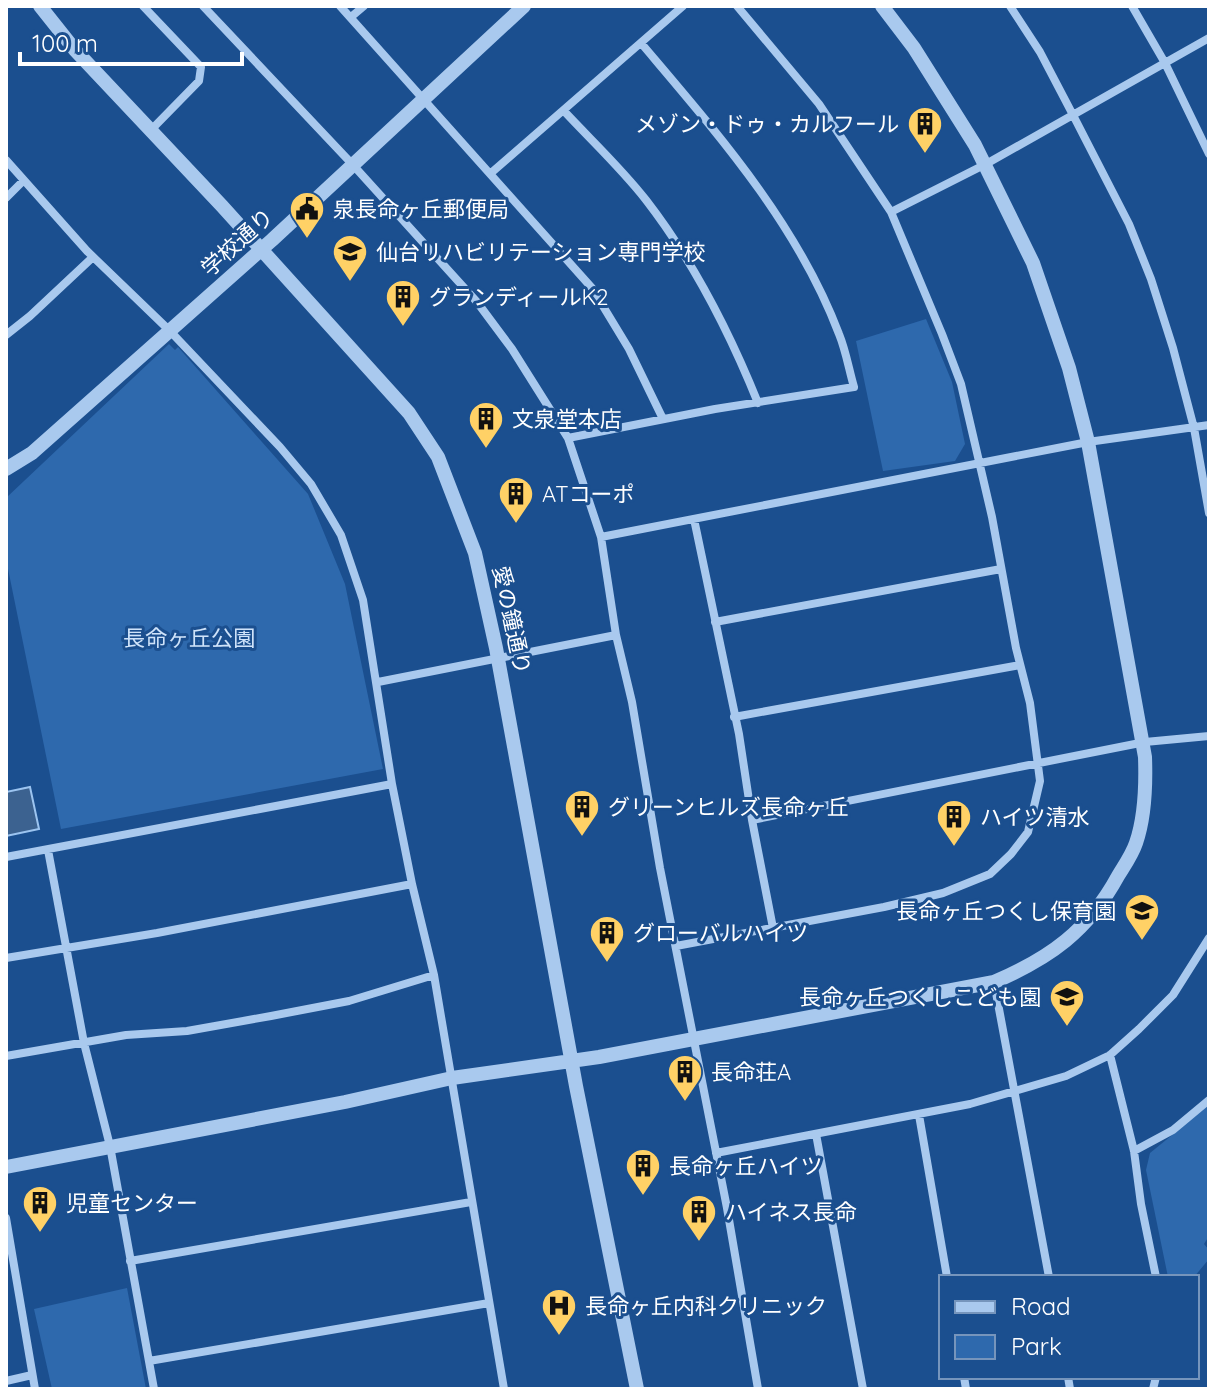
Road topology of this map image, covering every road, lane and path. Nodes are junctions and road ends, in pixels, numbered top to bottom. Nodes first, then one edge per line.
1 (143, 6) edge
2 (203, 6) edge
3 (340, 6) edge
4 (364, 6) edge
5 (524, 6) edge
6 (683, 6) edge
7 (737, 6) edge
8 (882, 6) edge
9 (1010, 6) edge
10 (1132, 6) edge
11 (43, 7) edge
12 (351, 17) junction
13 (1209, 38) edge
14 (641, 43) junction
15 (1165, 63) junction
16 (424, 99) junction
17 (564, 111) junction
18 (1073, 115) junction
19 (151, 130) junction
20 (1209, 154) edge
21 (6, 160) edge
22 (986, 164) junction
23 (353, 165) junction
24 (491, 173) junction
25 (24, 180) junction
26 (6, 198) edge
27 (891, 212) junction
28 (261, 250) junction
29 (93, 257) junction
30 (170, 331) junction
31 (6, 335) edge
32 (758, 403) junction
33 (663, 419) junction
34 (1209, 425) edge
35 (1194, 428) junction
36 (568, 438) junction
37 (1088, 442) junction
38 (980, 465) junction
39 (6, 469) edge
40 (1209, 513) edge
41 (694, 519) junction
42 (601, 537) junction
43 (1001, 569) junction
44 (715, 622) junction
45 (616, 635) junction
46 (498, 657) junction
47 (1020, 665) junction
48 (378, 682) junction
49 (734, 717) junction
50 (1209, 736) edge
51 (1145, 742) junction
52 (1039, 764) junction
53 (392, 784) junction
54 (752, 820) junction
55 (48, 850) junction
56 (6, 857) edge
57 (412, 884) junction
58 (773, 928) junction
59 (1209, 938) edge
60 (676, 946) junction
61 (66, 947) junction
62 (6, 958) edge
63 (434, 975) junction
64 (994, 982) junction
65 (695, 1038) junction
66 (84, 1043) junction
67 (1110, 1055) junction
68 (6, 1056) edge
69 (572, 1060) junction
70 (452, 1078) junction
71 (1014, 1093) junction
72 (1209, 1100) edge
73 (919, 1115) junction
74 (816, 1134) junction
75 (110, 1146) junction
76 (1134, 1151) junction
77 (716, 1153) junction
78 (6, 1167) edge
79 (471, 1202) junction
80 (6, 1218) edge
81 (130, 1261) junction
82 (17, 1274) junction
83 (947, 1275) edge
84 (1049, 1275) edge
85 (1156, 1275) edge
86 (6, 1276) edge
87 (489, 1303) junction
88 (149, 1361) junction
89 (32, 1375) junction
90 (6, 1381) edge
91 (35, 1389) edge
92 (154, 1389) edge
93 (504, 1389) edge
94 (637, 1389) edge
95 (758, 1389) edge
96 (863, 1389) edge

1 - 19 street
2 - 23 street
3 - 12 street
4 - 12 street
5 - 16 street, 学校通り
6 - 14 street
7 - 27 street
8 - 22 street
9 - 18 street
10 - 15 street
11 - 19 street, 愛の鐘通り
12 - 16 street
13 - 15 street
14 - 17 street
14 - 32 street
15 - 18 street
15 - 20 street
16 - 23 street, 学校通り
16 - 24 street
17 - 24 street
17 - 32 street
18 - 22 street
18 - 35 street
19 - 28 street, 愛の鐘通り
21 - 25 street
22 - 27 street
22 - 37 street
23 - 28 street, 学校通り
23 - 36 street
24 - 33 street
25 - 26 street
25 - 29 street
27 - 38 street
28 - 30 street, 学校通り
28 - 46 street, 愛の鐘通り
29 - 30 street
29 - 31 street
30 - 39 street, 学校通り
30 - 48 street
32 - 33 street
33 - 36 street
34 - 35 street
35 - 37 street
35 - 40 street
36 - 42 street
37 - 38 street
37 - 51 street
38 - 41 street
38 - 43 street
41 - 42 street
41 - 44 street
42 - 45 street
43 - 44 street
43 - 47 street
44 - 49 street
45 - 46 street
45 - 60 street
46 - 48 street
46 - 69 street, 愛の鐘通り
47 - 49 street
47 - 52 street
48 - 53 street
49 - 54 street
50 - 51 street
51 - 52 street
51 - 64 street
52 - 54 street
52 - 58 street
53 - 55 street
53 - 57 street
54 - 58 street
55 - 56 street
55 - 61 street
57 - 61 street
57 - 63 street
58 - 60 street
59 - 67 street
60 - 65 street
61 - 62 street
61 - 66 street
63 - 66 street
63 - 70 street
64 - 65 street
64 - 71 street
65 - 69 street
65 - 77 street
66 - 68 street
66 - 75 street
67 - 71 street
67 - 76 street
69 - 70 street
69 - 94 street, 愛の鐘通り
70 - 75 street
70 - 79 street
71 - 73 street
71 - 84 street
72 - 76 street
73 - 74 street
73 - 83 street
74 - 77 street
74 - 96 street
75 - 78 street
75 - 81 street
76 - 85 street
77 - 95 street
79 - 81 street
79 - 87 street
80 - 82 street
81 - 88 street
82 - 86 street
82 - 89 street
87 - 88 street
87 - 93 street
88 - 92 street
89 - 90 street
89 - 91 street

